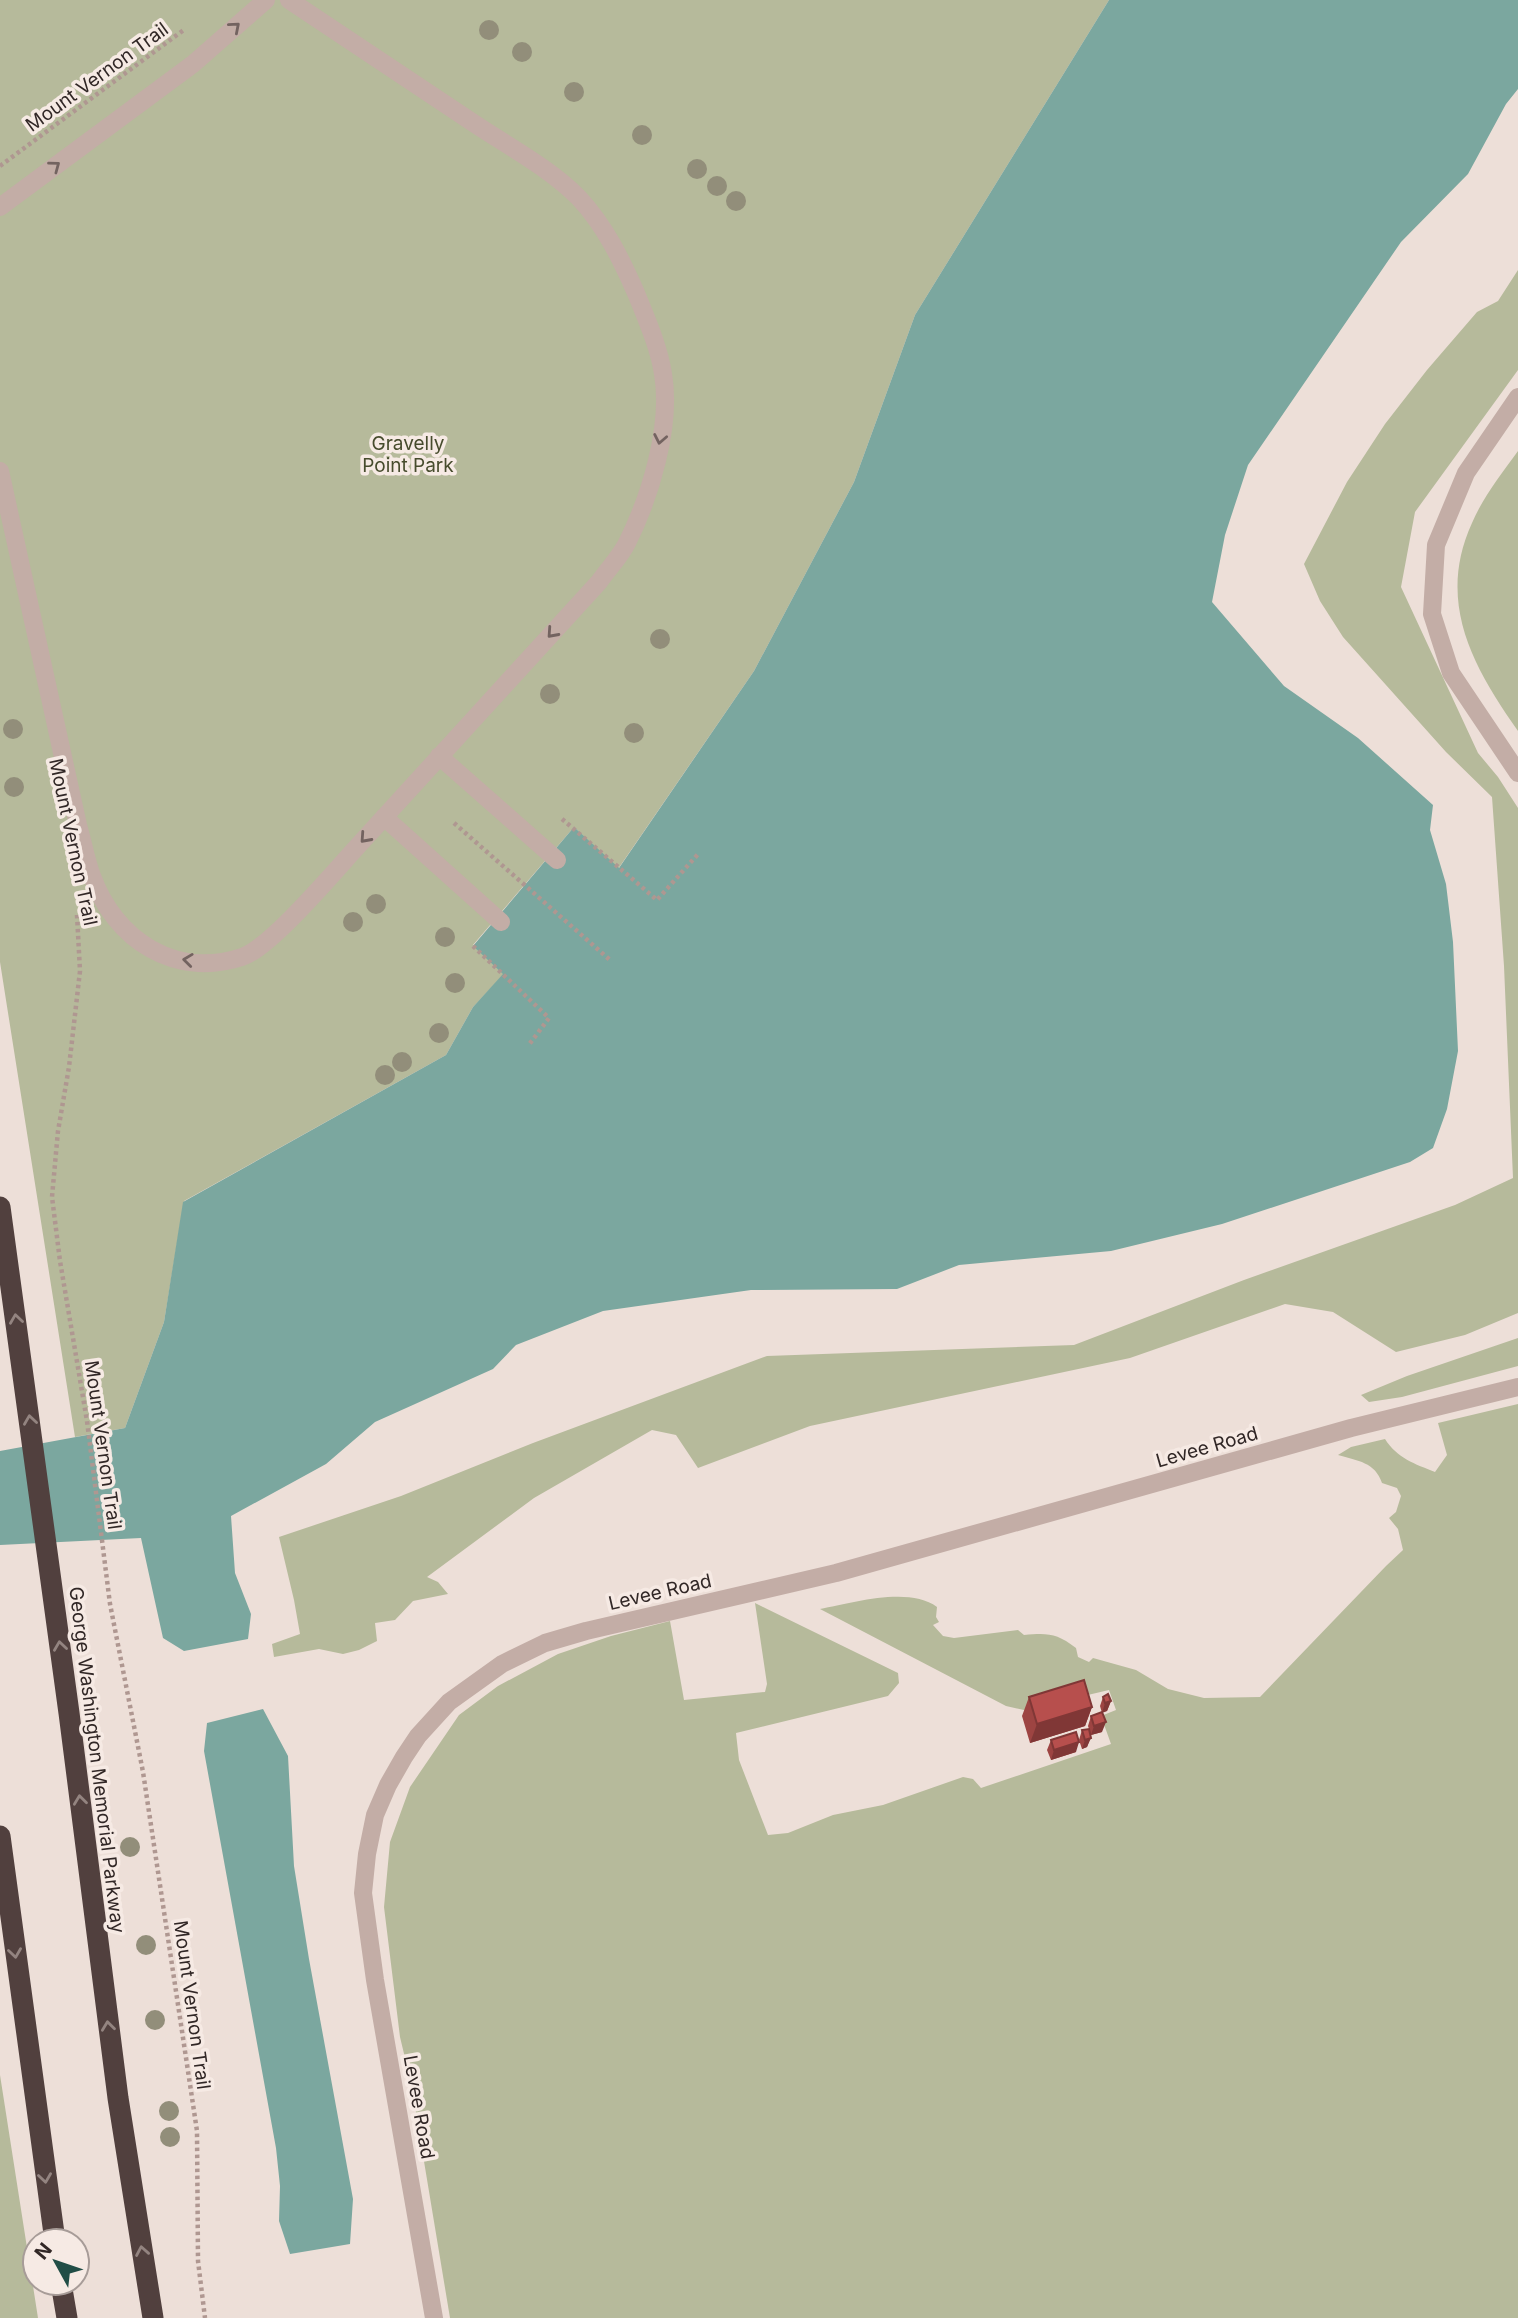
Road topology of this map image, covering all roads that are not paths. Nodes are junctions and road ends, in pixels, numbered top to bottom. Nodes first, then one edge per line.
1 (266, 0) edge
2 (289, 0) edge
3 (0, 207) edge
4 (1518, 397) edge
5 (0, 471) edge
6 (439, 756) junction
7 (1518, 772) edge
8 (384, 817) junction
9 (557, 860) dead end
10 (501, 922) dead end
11 (0, 1207) edge
12 (1518, 1387) edge
13 (0, 1836) edge
14 (53, 2227) edge
15 (63, 2297) edge
16 (67, 2318) edge
17 (153, 2318) edge
18 (434, 2318) edge

3 -> 1 lane
2 -> 6 lane
4 - 7 lane
8 -> 5 lane
6 - 8 lane
6 - 9 lane
8 - 10 lane
17 -> 11 highway, George Washington Memorial Parkway
12 - 18 lane, Levee Road
13 -> 14 highway
15 - 16 highway

